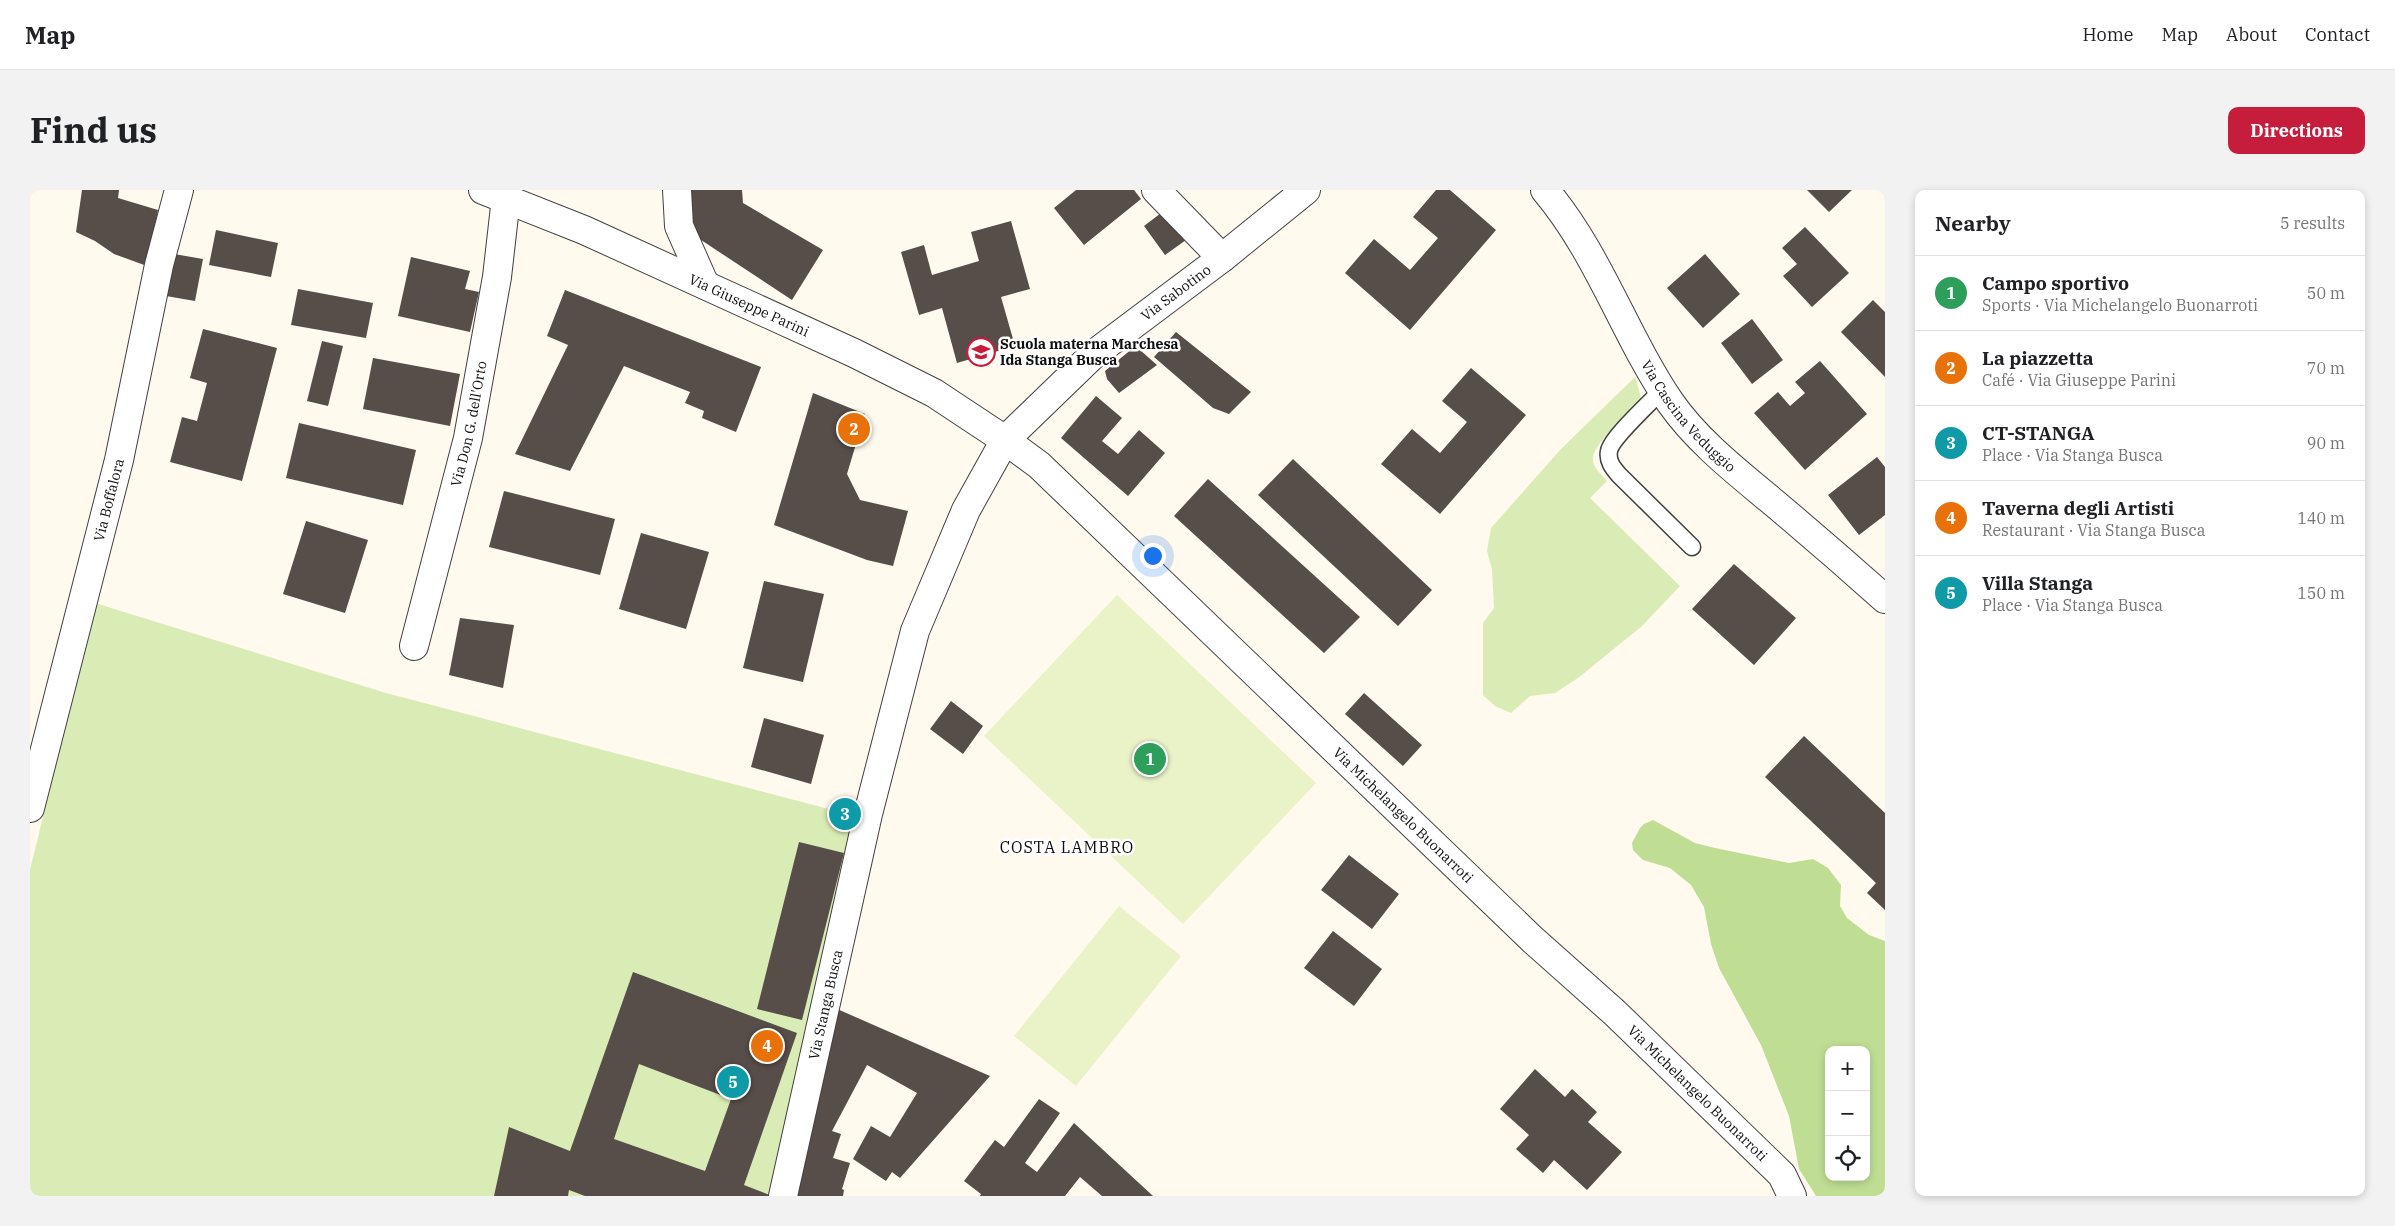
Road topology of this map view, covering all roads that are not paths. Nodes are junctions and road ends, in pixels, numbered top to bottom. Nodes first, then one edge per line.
1 (179, 190) edge
2 (678, 190) edge
3 (1156, 190) edge
4 (1306, 190) edge
5 (1545, 190) edge
6 (495, 194) edge
7 (1222, 258) junction
8 (705, 285) junction
9 (1663, 389) junction
10 (1005, 440) junction
11 (1692, 547) dead end
12 (1885, 599) edge
13 (414, 646) dead end
14 (30, 808) edge
15 (868, 814) joint
16 (783, 1196) edge
17 (1792, 1196) edge

1 - 14 street, Via Boffalora
2 - 8 street
3 - 7 street
4 - 7 street, Via Sabotino
5 - 9 street, Via Cascina Veduggio
6 - 8 street, Via Giuseppe Parini
6 - 13 street, Via Don G. dell'Orto
7 - 10 street, Via Sabotino
8 - 10 street, Via Giuseppe Parini
9 - 11 lane
9 - 12 street, Via Cascina Veduggio
10 - 15 street, Via Sabotino
10 - 17 street, Via Michelangelo Buonarroti
15 - 16 street, Via Stanga Busca

